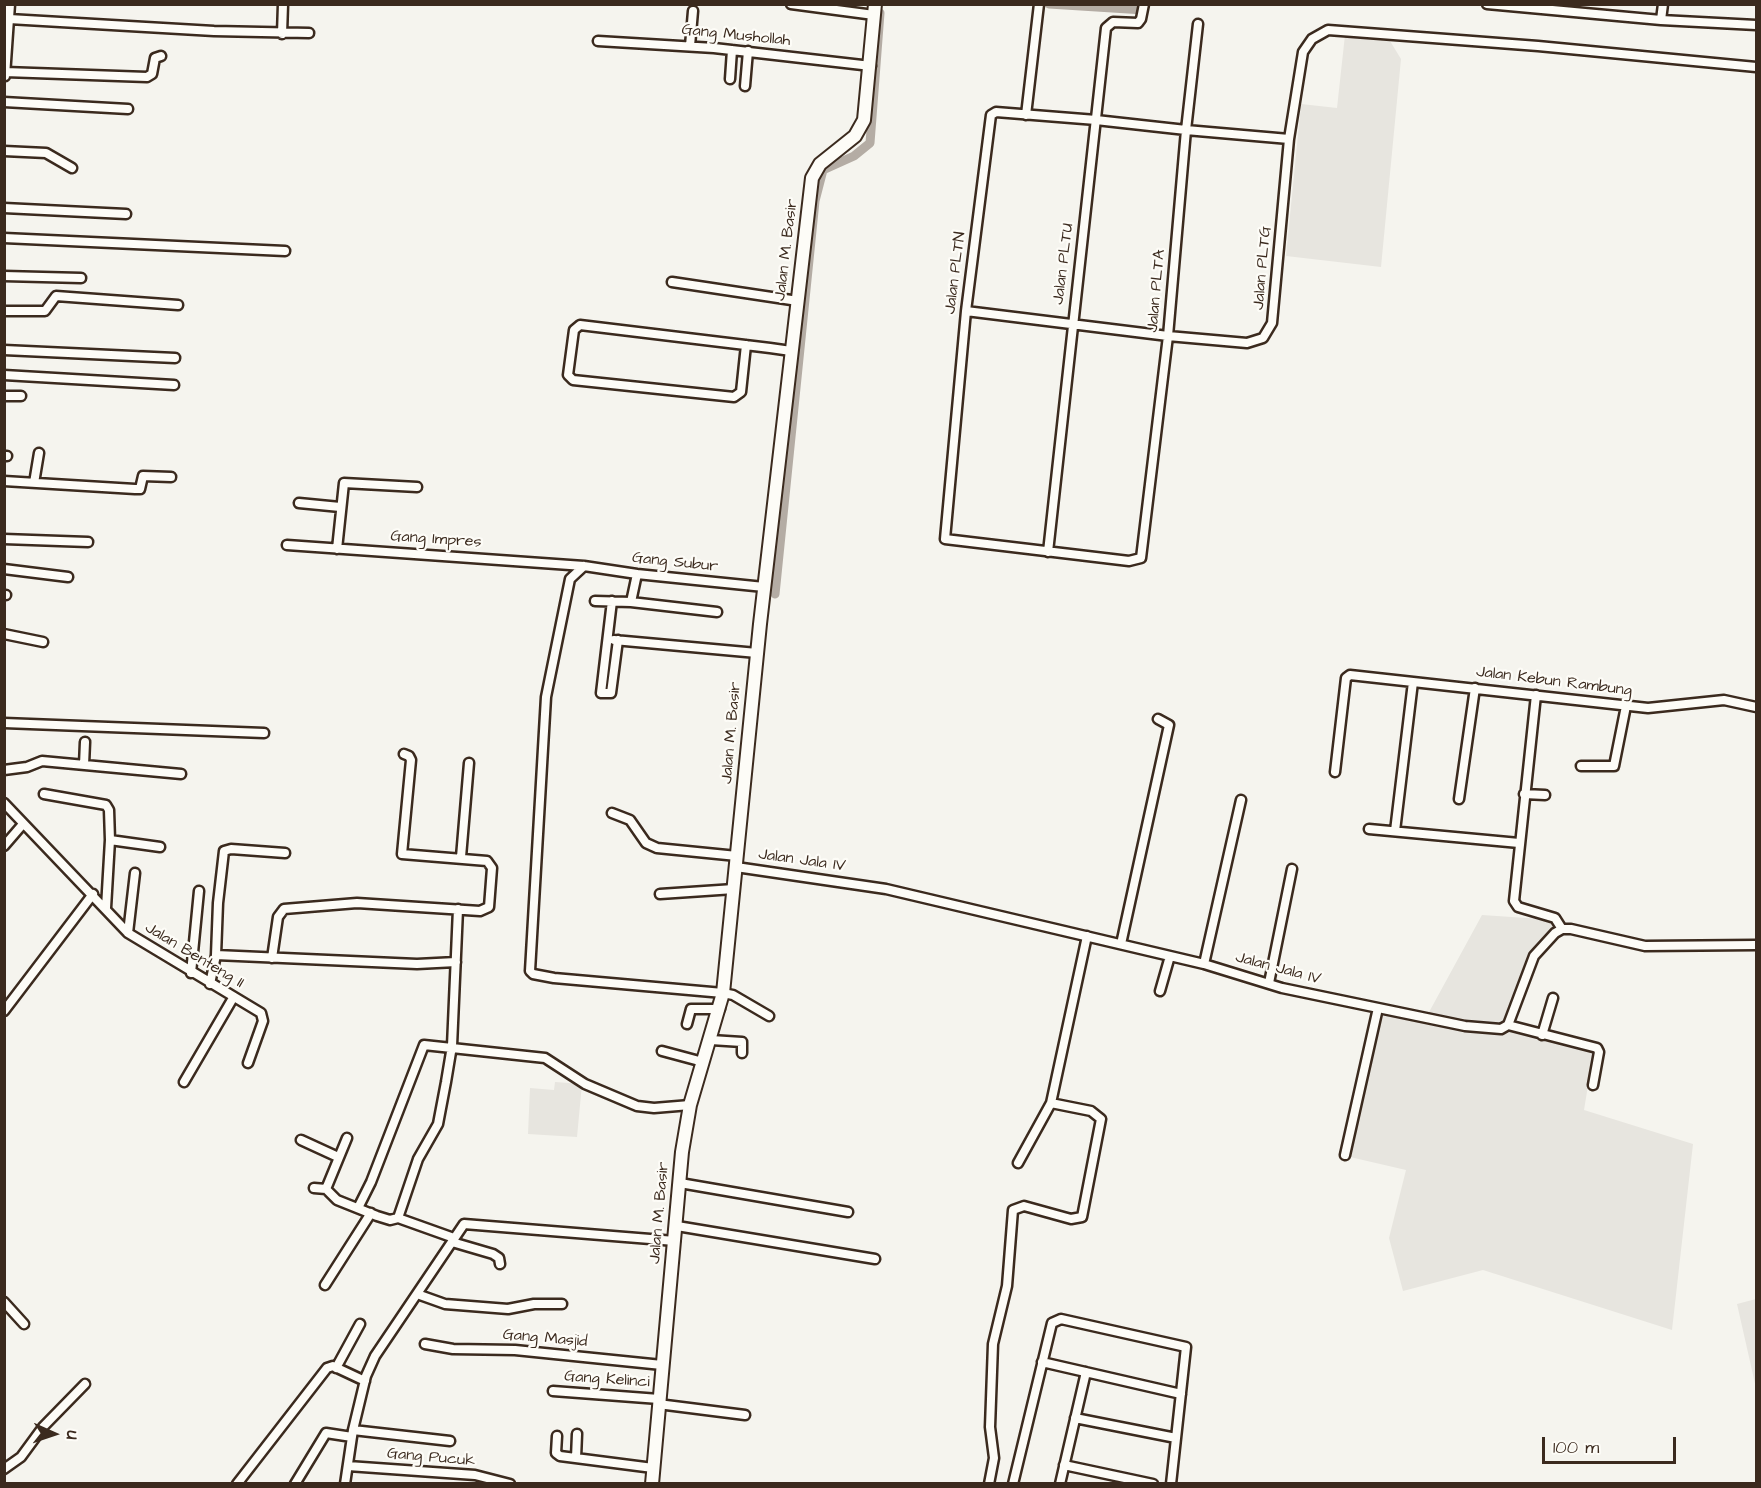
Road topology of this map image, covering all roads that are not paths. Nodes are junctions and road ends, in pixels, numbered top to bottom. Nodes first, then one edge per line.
1 (10, 4) edge
2 (284, 4) edge
3 (791, 4) edge
4 (1039, 4) edge
5 (1487, 4) edge
6 (1663, 4) edge
7 (1144, 7) edge
8 (1537, 7) edge
9 (875, 10) edge
10 (693, 11) dead end
11 (9, 20) junction
12 (1661, 20) junction
13 (1198, 24) dead end
14 (1756, 25) edge
15 (309, 33) dead end
16 (282, 34) junction
17 (598, 41) dead end
18 (690, 46) junction
19 (732, 50) junction
20 (748, 51) junction
21 (160, 56) dead end
22 (871, 66) junction
23 (1756, 67) edge
24 (5, 72) edge
25 (4, 77) edge
26 (730, 79) dead end
27 (745, 86) dead end
28 (4, 102) edge
29 (128, 109) dead end
30 (1026, 115) junction
31 (1096, 120) junction
32 (1186, 130) junction
33 (1289, 139) junction
34 (4, 152) edge
35 (72, 168) dead end
36 (4, 208) edge
37 (126, 214) dead end
38 (4, 238) edge
39 (285, 251) dead end
40 (4, 276) edge
41 (81, 278) dead end
42 (672, 282) dead end
43 (798, 301) junction
44 (178, 304) dead end
45 (4, 311) edge
46 (966, 311) junction
47 (1072, 324) junction
48 (1168, 336) junction
49 (746, 345) junction
50 (4, 350) edge
51 (791, 351) junction
52 (175, 358) dead end
53 (4, 375) edge
54 (174, 386) dead end
55 (4, 396) edge
56 (21, 396) dead end
57 (39, 453) dead end
58 (171, 477) dead end
59 (4, 481) edge
60 (34, 483) junction
61 (417, 487) dead end
62 (299, 503) dead end
63 (340, 507) junction
64 (4, 539) edge
65 (88, 542) dead end
66 (287, 545) dead end
67 (337, 549) junction
68 (1048, 552) junction
69 (1140, 560) joint
70 (584, 566) junction
71 (4, 569) edge
72 (637, 574) junction
73 (68, 577) dead end
74 (764, 587) junction
75 (595, 601) dead end
76 (612, 601) junction
77 (632, 602) junction
78 (717, 612) dead end
79 (4, 634) edge
80 (606, 639) junction
81 (618, 640) junction
82 (43, 642) dead end
83 (757, 652) junction
84 (1413, 682) junction
85 (1475, 688) junction
86 (1536, 695) junction
87 (1626, 706) junction
88 (1756, 707) edge
89 (1158, 719) dead end
90 (4, 723) edge
91 (264, 733) dead end
92 (85, 742) dead end
93 (404, 754) dead end
94 (469, 763) dead end
95 (84, 765) junction
96 (1581, 766) dead end
97 (4, 770) edge
98 (1335, 772) dead end
99 (182, 774) dead end
100 (44, 794) dead end
101 (1524, 794) junction
102 (1545, 795) dead end
103 (1459, 799) dead end
104 (1241, 800) dead end
105 (4, 803) edge
106 (612, 813) dead end
107 (22, 826) junction
108 (1369, 829) dead end
109 (1395, 831) junction
110 (110, 840) junction
111 (1519, 843) junction
112 (4, 846) edge
113 (160, 847) dead end
114 (285, 853) dead end
115 (461, 857) junction
116 (736, 862) junction
117 (1292, 869) dead end
118 (135, 873) dead end
119 (734, 889) junction
120 (199, 891) dead end
121 (93, 894) junction
122 (660, 894) dead end
123 (105, 908) junction
124 (458, 909) junction
125 (1562, 929) junction
126 (128, 933) junction
127 (1087, 936) junction
128 (1120, 944) junction
129 (1756, 945) edge
130 (216, 955) junction
131 (1170, 956) junction
132 (272, 958) junction
133 (456, 962) junction
134 (1204, 964) junction
135 (191, 973) junction
136 (1269, 983) junction
137 (210, 984) junction
138 (1160, 991) dead end
139 (723, 993) junction
140 (233, 998) junction
141 (1553, 998) dead end
142 (1378, 1008) junction
143 (720, 1009) junction
144 (4, 1011) edge
145 (769, 1016) dead end
146 (687, 1024) dead end
147 (1508, 1025) junction
148 (1542, 1035) junction
149 (711, 1040) junction
150 (452, 1046) junction
151 (662, 1051) dead end
152 (742, 1053) dead end
153 (703, 1062) junction
154 (248, 1063) dead end
155 (184, 1082) dead end
156 (1593, 1084) dead end
157 (1051, 1103) junction
158 (690, 1105) junction
159 (346, 1138) dead end
160 (301, 1140) dead end
161 (1345, 1155) dead end
162 (338, 1157) junction
163 (1018, 1163) dead end
164 (680, 1183) junction
165 (314, 1188) dead end
166 (326, 1189) junction
167 (358, 1208) junction
168 (848, 1212) dead end
169 (371, 1213) junction
170 (398, 1218) junction
171 (677, 1226) junction
172 (453, 1240) junction
173 (675, 1241) junction
174 (875, 1259) dead end
175 (500, 1264) dead end
176 (326, 1285) dead end
177 (417, 1294) junction
178 (4, 1302) edge
179 (562, 1304) dead end
180 (24, 1324) dead end
181 (360, 1324) dead end
182 (425, 1344) dead end
183 (1042, 1362) junction
184 (662, 1365) junction
185 (336, 1368) junction
186 (1086, 1372) junction
187 (365, 1381) junction
188 (85, 1384) dead end
189 (553, 1391) dead end
190 (1181, 1394) junction
191 (659, 1401) junction
192 (745, 1416) dead end
193 (1075, 1418) junction
194 (353, 1434) junction
195 (577, 1434) dead end
196 (557, 1436) dead end
197 (1176, 1438) junction
198 (450, 1441) dead end
199 (576, 1458) junction
200 (1064, 1465) junction
201 (348, 1466) junction
202 (653, 1468) junction
203 (4, 1469) edge
204 (237, 1484) edge
205 (295, 1484) edge
206 (345, 1484) edge
207 (510, 1484) edge
208 (652, 1484) edge
209 (989, 1484) edge
210 (1013, 1484) edge
211 (1060, 1484) edge
212 (1153, 1484) edge
213 (1171, 1484) edge

1 - 11 street
2 - 16 street
3 - 9 street
4 - 30 street
5 - 8 street
6 - 12 street
7 - 31 street, Jalan PLTU
8 - 12 street
9 - 22 main road, Jalan M. Basir
10 - 18 street
11 - 16 street
11 - 24 street
12 - 14 street
13 - 32 street, Jalan PLTA
15 - 16 street
17 - 18 street, Gang Mushollah
18 - 19 street, Gang Mushollah
19 - 20 street, Gang Mushollah
19 - 26 street
20 - 22 street, Gang Mushollah
20 - 27 street
21 - 24 street
22 - 43 main road, Jalan M. Basir
23 - 33 street, Jalan PLTG
24 - 25 street
28 - 29 street
30 - 31 street, Jalan PLTN
30 - 46 street, Jalan PLTN
31 - 32 street, Jalan PLTN
31 - 47 street, Jalan PLTU
32 - 33 street, Jalan PLTN
32 - 48 street, Jalan PLTA
33 - 48 street, Jalan PLTG
34 - 35 street
36 - 37 street
38 - 39 street
40 - 41 street
42 - 43 street
43 - 51 main road, Jalan M. Basir
44 - 45 street
46 - 47 street, Jalan PLTG
46 - 68 street, Jalan PLTN
47 - 48 street, Jalan PLTG
47 - 68 street, Jalan PLTU
48 - 69 street, Jalan PLTA
49 - 49 street
49 - 51 street
50 - 52 street
51 - 74 main road, Jalan M. Basir
53 - 54 street
55 - 56 street
57 - 60 street
58 - 60 street
59 - 60 street
61 - 63 street
62 - 63 street
63 - 67 street
64 - 65 street
66 - 67 street, Gang Impres
67 - 70 street, Gang Impres
68 - 69 street, Jalan PLTN
70 - 72 street, Gang Subur
70 - 139 street
71 - 73 street
72 - 74 street, Gang Subur
72 - 77 street
74 - 83 main road, Jalan M. Basir
75 - 76 street
76 - 77 street
76 - 80 street
77 - 78 street
79 - 82 street
80 - 81 street
80 - 81 street
81 - 83 street
83 - 116 main road, Jalan M. Basir
84 - 85 street, Jalan Kebun Rambung
84 - 98 street, Jalan Kebun Rambung
84 - 109 street
85 - 86 street, Jalan Kebun Rambung
85 - 103 street
86 - 87 street, Jalan Kebun Rambung
86 - 101 street
87 - 88 street, Jalan Kebun Rambung
87 - 96 street
89 - 128 street
90 - 91 street
92 - 95 street
93 - 115 street
94 - 115 street
95 - 97 street
95 - 99 street
100 - 110 street
101 - 102 street
101 - 111 street
104 - 134 street
105 - 107 street, Jalan Benteng II
106 - 116 street, Jalan Jala IV
107 - 112 street
107 - 121 street, Jalan Benteng II
108 - 109 street
109 - 111 street
110 - 113 street
110 - 123 street
111 - 125 street
114 - 130 street
115 - 124 street
116 - 119 main road, Jalan M. Basir
116 - 127 street, Jalan Jala IV
117 - 136 street
118 - 126 street
119 - 122 street
119 - 139 main road, Jalan M. Basir
120 - 135 street
121 - 123 street, Jalan Benteng II
121 - 144 street
123 - 126 street, Jalan Benteng II
124 - 132 street
124 - 133 street
125 - 129 street
125 - 147 street
126 - 135 street, Jalan Benteng II
127 - 128 street, Jalan Jala IV
127 - 157 street
128 - 131 street, Jalan Jala IV
130 - 132 street
130 - 137 street
131 - 134 street, Jalan Jala IV
131 - 138 street
132 - 133 street
133 - 150 street
134 - 136 street, Jalan Jala IV
135 - 137 street, Jalan Benteng II
136 - 142 street, Jalan Jala IV
137 - 140 street, Jalan Benteng II
139 - 143 main road, Jalan M. Basir
139 - 145 street
140 - 154 street, Jalan Benteng II
140 - 155 street
141 - 148 street
142 - 147 street, Jalan Jala IV
142 - 161 street
143 - 146 street
143 - 149 main road, Jalan M. Basir
147 - 148 street
148 - 156 street
149 - 152 street
149 - 153 main road, Jalan M. Basir
150 - 158 street
150 - 167 street
150 - 170 street
151 - 153 street
153 - 158 main road, Jalan M. Basir
157 - 163 street
157 - 209 street
158 - 164 main road, Jalan M. Basir
159 - 162 street
160 - 162 street
162 - 166 street
164 - 168 street
164 - 171 main road, Jalan M. Basir
165 - 166 street
166 - 167 street
167 - 169 street
169 - 170 street
169 - 176 street
170 - 172 street
171 - 173 main road, Jalan M. Basir
171 - 174 street
172 - 173 street
172 - 175 street
172 - 177 street
173 - 184 main road, Jalan M. Basir
177 - 179 street
177 - 187 street
178 - 180 street
181 - 185 street
182 - 184 street, Gang Masjid
183 - 186 street
183 - 190 street
183 - 210 street
184 - 191 main road, Jalan M. Basir
185 - 187 street
185 - 204 street
186 - 190 street
186 - 193 street
187 - 194 street
188 - 203 street
189 - 191 street, Gang Kelinci
190 - 197 street
191 - 192 street, Gang Kelinci
191 - 202 main road, Jalan M. Basir
193 - 197 street
193 - 200 street
194 - 198 street
194 - 201 street
194 - 205 street
195 - 199 street
196 - 199 street
197 - 213 street
199 - 202 street
200 - 211 street
200 - 212 street
201 - 206 street
201 - 207 street, Gang Pucuk
202 - 208 main road, Jalan M. Basir

